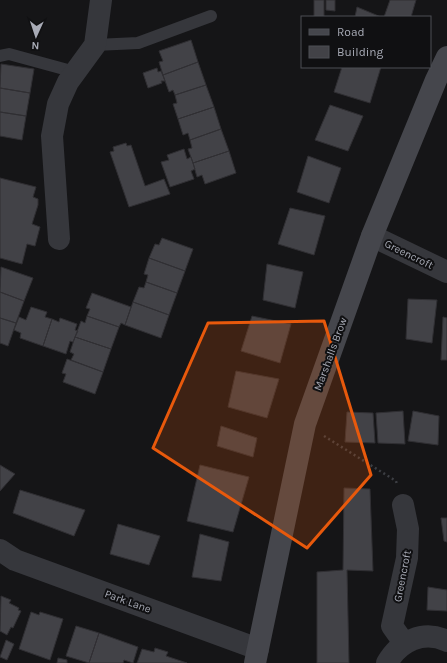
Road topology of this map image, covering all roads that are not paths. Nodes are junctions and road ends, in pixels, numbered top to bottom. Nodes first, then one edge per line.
1 (101, 0) edge
2 (211, 16) dead end
3 (95, 45) junction
4 (0, 56) edge
5 (447, 57) edge
6 (75, 72) junction
7 (372, 236) junction
8 (59, 239) dead end
9 (447, 272) edge
10 (403, 505) road end
11 (0, 550) edge
12 (447, 641) edge
13 (404, 643) junction
14 (256, 656) edge
15 (387, 663) edge

1 - 3 street
2 - 3 lane
3 - 6 street
4 - 6 lane
5 - 7 street, Marshalls Brow
6 - 8 street
7 - 9 street, Greencroft
7 - 14 street, Marshalls Brow
10 - 13 street, Greencroft
11 - 14 street, Park Lane
12 - 13 street
13 - 15 street

